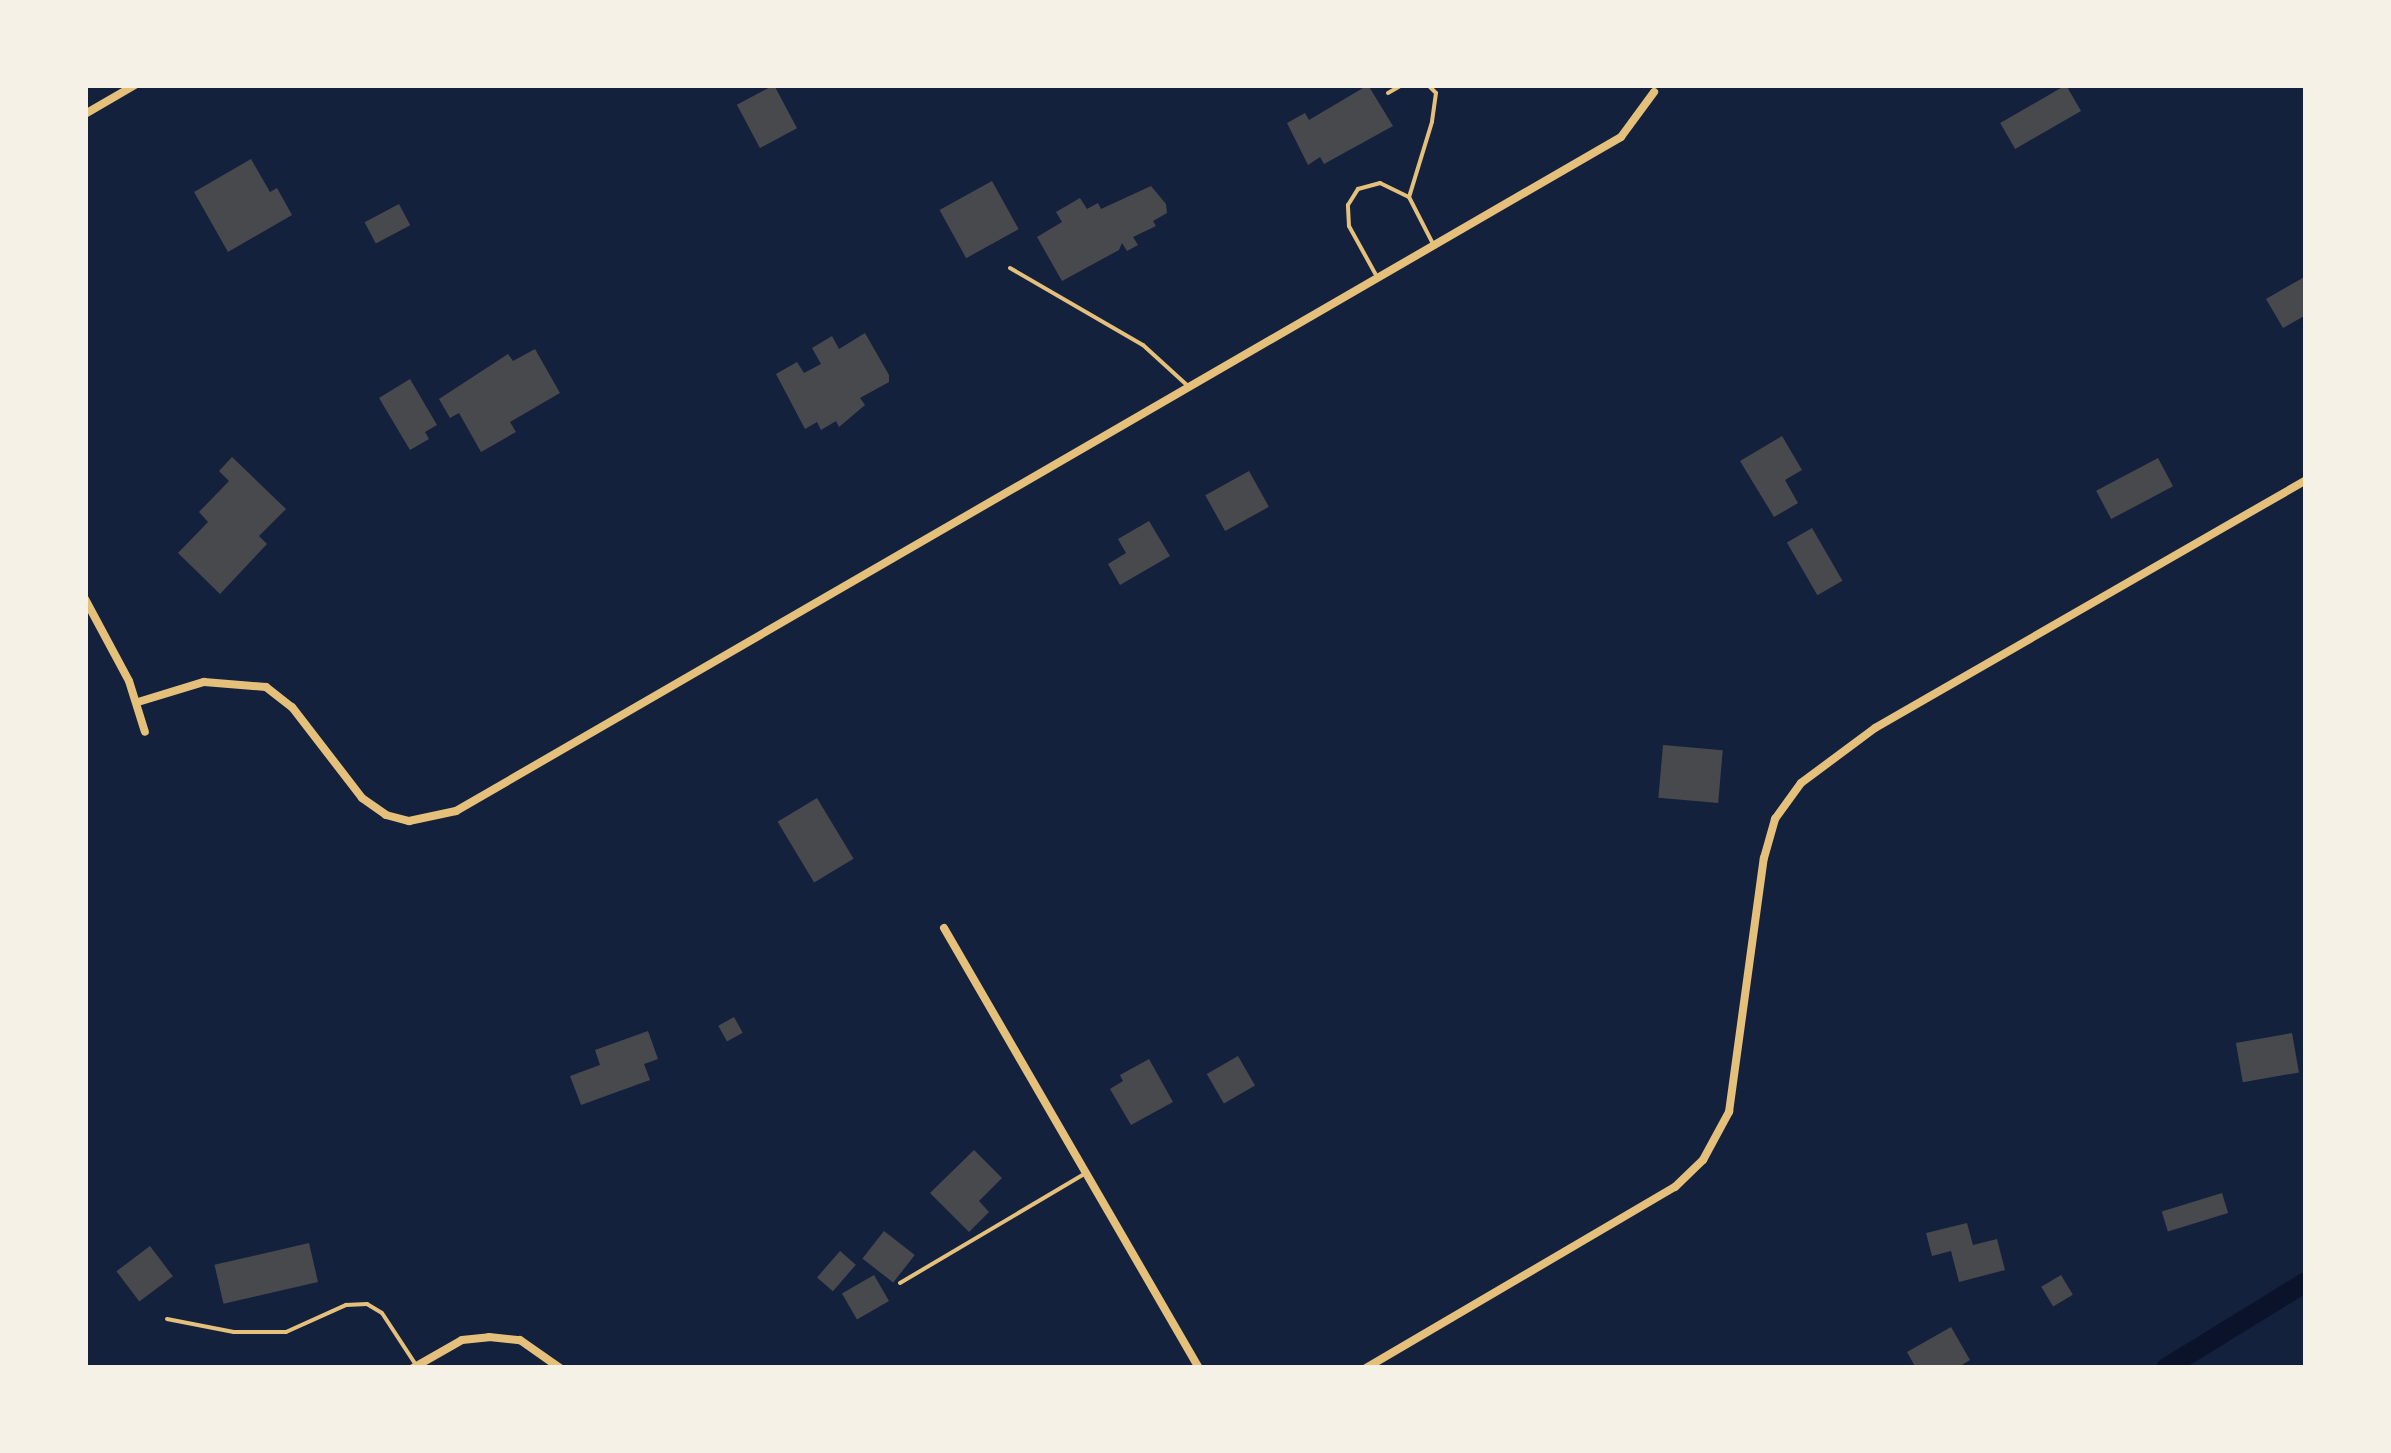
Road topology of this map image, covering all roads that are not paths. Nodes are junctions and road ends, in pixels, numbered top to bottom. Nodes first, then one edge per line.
1 (135, 85) edge
2 (1402, 85) edge
3 (1428, 85) edge
4 (1388, 92) dead end
5 (1654, 92) dead end
6 (85, 114) edge
7 (1409, 197) junction
8 (1433, 244) junction
9 (1010, 268) dead end
10 (1377, 277) junction
11 (1189, 387) junction
12 (2306, 480) edge
13 (85, 599) edge
14 (138, 702) junction
15 (145, 732) dead end
16 (944, 928) dead end
17 (1086, 1173) junction
18 (900, 1283) dead end
19 (167, 1319) dead end
20 (415, 1367) edge
21 (560, 1368) edge
22 (1199, 1368) edge
23 (1366, 1368) edge

1 - 6 street
2 - 4 lane
3 - 7 lane
5 - 8 street
7 - 8 lane
7 - 10 lane
8 - 10 street
9 - 11 lane
10 - 11 street
11 - 14 street
12 - 23 street
13 - 14 street
14 - 15 street
16 - 17 street
17 - 18 lane
17 - 22 street
19 - 20 lane
20 - 21 street

